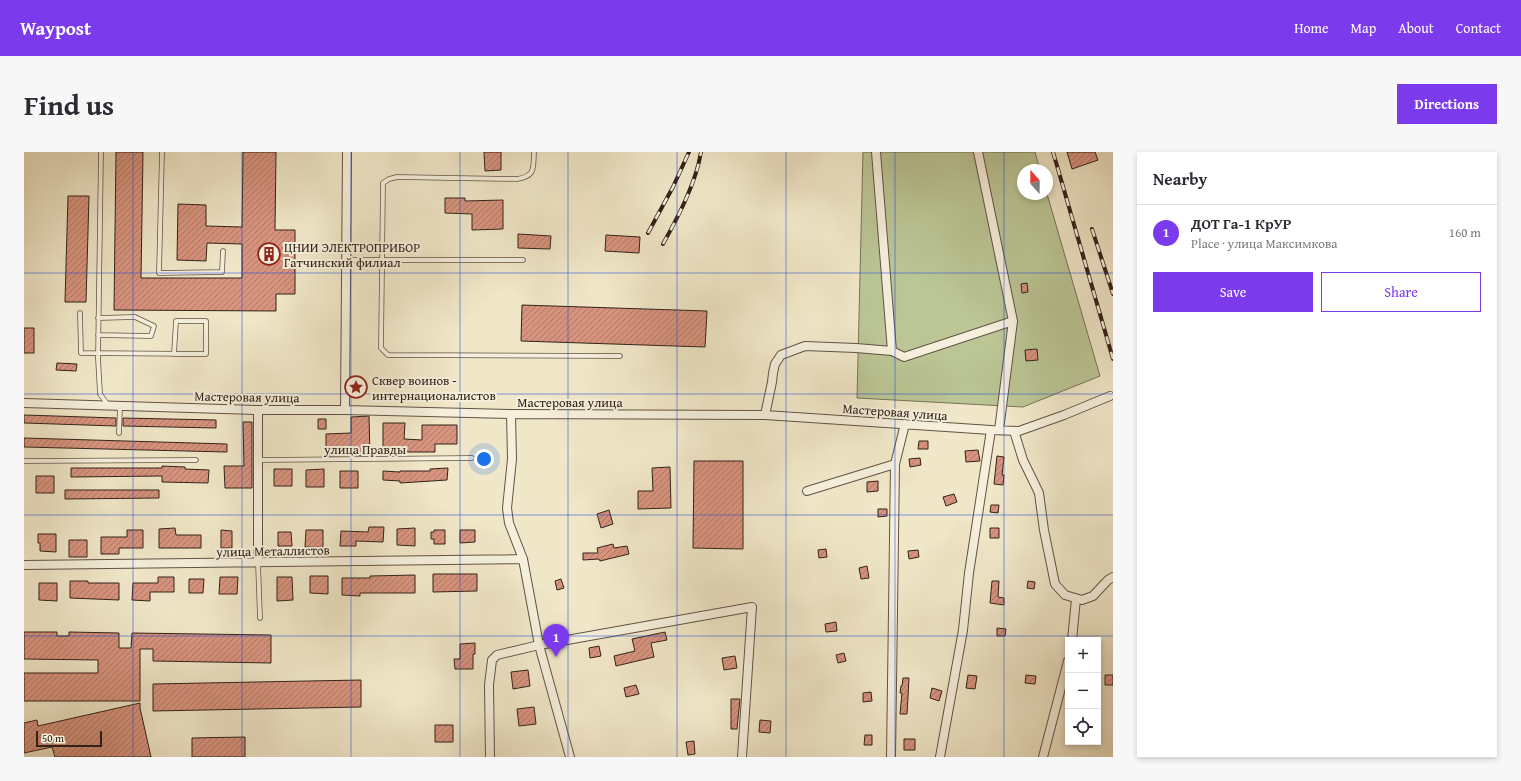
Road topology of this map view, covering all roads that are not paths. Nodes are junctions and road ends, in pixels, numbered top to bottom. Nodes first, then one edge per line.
1 (101, 152) edge
2 (162, 152) edge
3 (347, 152) edge
4 (534, 152) edge
5 (876, 152) edge
6 (978, 152) edge
7 (223, 251) dead end
8 (346, 260) junction
9 (382, 260) junction
10 (523, 260) dead end
11 (80, 313) dead end
12 (98, 318) junction
13 (1013, 321) junction
14 (98, 335) junction
15 (892, 351) junction
16 (98, 354) junction
17 (174, 354) junction
18 (620, 356) dead end
19 (1110, 396) dead end
20 (24, 403) edge
21 (108, 406) junction
22 (120, 406) junction
23 (258, 410) junction
24 (345, 410) junction
25 (511, 414) junction
26 (765, 415) junction
27 (905, 424) junction
28 (995, 430) junction
29 (1014, 431) junction
30 (119, 433) dead end
31 (472, 458) dead end
32 (196, 460) dead end
33 (258, 460) junction
34 (24, 461) edge
35 (895, 464) junction
36 (807, 491) dead end
37 (523, 559) junction
38 (258, 564) junction
39 (24, 565) edge
40 (1113, 577) edge
41 (1076, 599) junction
42 (260, 618) dead end
43 (1072, 637) edge
44 (539, 645) junction
45 (1065, 673) edge
46 (490, 757) edge
47 (570, 757) edge
48 (742, 757) edge
49 (891, 757) edge
50 (940, 757) edge
51 (1043, 757) edge

1 - 12 lane
2 - 7 lane
3 - 8 street
4 - 9 lane
5 - 15 street
6 - 13 street
8 - 9 lane
8 - 24 street
9 - 10 lane
9 - 18 lane
11 - 16 lane
12 - 14 lane
12 - 14 lane
13 - 15 street
13 - 28 street
14 - 16 lane
15 - 26 street
16 - 17 lane
16 - 21 lane
17 - 17 lane
19 - 29 street, Мастеровая улица
20 - 21 street, Мастеровая улица
21 - 22 street, Мастеровая улица
22 - 23 street, Мастеровая улица
22 - 30 lane
23 - 24 street, Мастеровая улица
23 - 33 street
24 - 25 street, Мастеровая улица
25 - 26 street, Мастеровая улица
25 - 37 street
26 - 27 street, Мастеровая улица
27 - 28 street, Мастеровая улица
27 - 35 street
28 - 29 street, Мастеровая улица
28 - 50 street
29 - 41 street
31 - 33 lane, улица Правды
32 - 34 lane
33 - 38 street
35 - 36 street
35 - 49 street
37 - 38 street, улица Металлистов
37 - 44 street
38 - 39 street, улица Металлистов
38 - 42 lane
40 - 41 street
41 - 43 street
44 - 46 street
44 - 47 street
44 - 48 street
45 - 51 street

